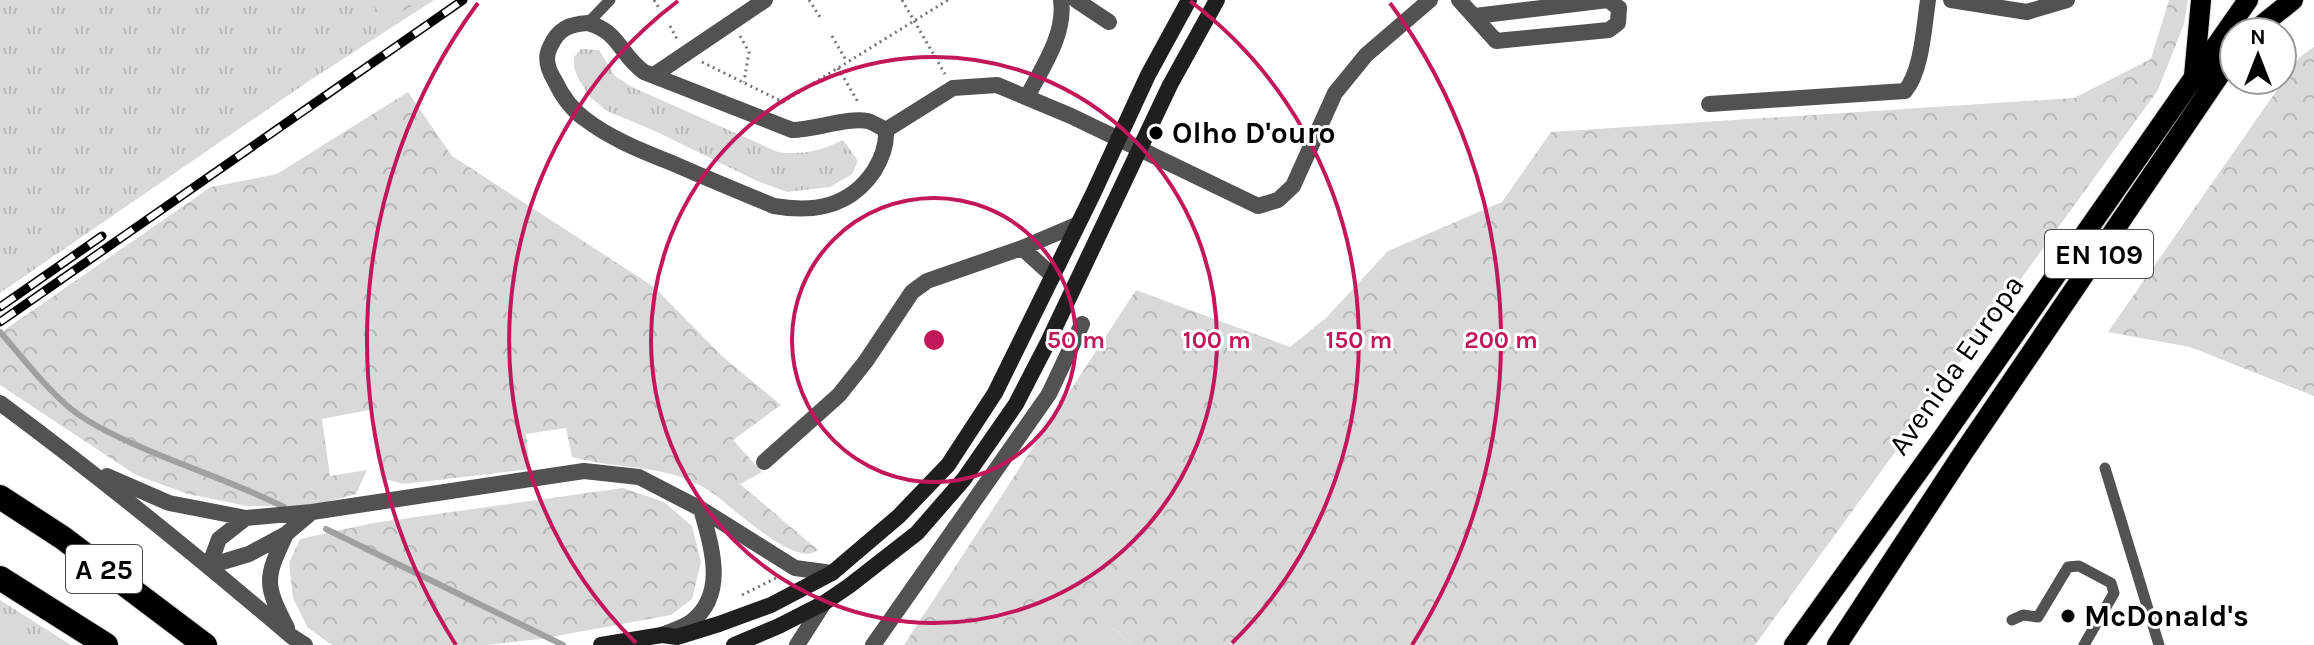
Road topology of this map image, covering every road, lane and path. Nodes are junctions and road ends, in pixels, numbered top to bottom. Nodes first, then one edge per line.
1 (610, 0) edge
2 (654, 0) edge
3 (765, 0) edge
4 (809, 0) edge
5 (902, 0) edge
6 (948, 0) edge
7 (1061, 0) edge
8 (1076, 0) edge
9 (1189, 0) edge
10 (1217, 0) edge
11 (1430, 0) edge
12 (1459, 0) edge
13 (1928, 0) edge
14 (1951, 0) edge
15 (2067, 0) edge
16 (2201, 0) edge
17 (2248, 0) edge
18 (2293, 0) edge
19 (659, 8) dead end
20 (1475, 16) junction
21 (2272, 16) edge
22 (820, 17) dead end
23 (914, 21) junction
24 (1109, 22) dead end
25 (588, 23) junction
26 (732, 23) junction
27 (832, 36) dead end
28 (686, 54) junction
29 (847, 62) junction
30 (838, 68) junction
31 (654, 75) junction
32 (2194, 78) junction
33 (2218, 78) edge
34 (744, 82) junction
35 (953, 88) junction
36 (1027, 97) junction
37 (1709, 104) dead end
38 (862, 109) dead end
39 (886, 130) junction
40 (1119, 139) junction
41 (1139, 149) junction
42 (1076, 225) junction
43 (1022, 248) junction
44 (1053, 276) junction
45 (1082, 324) dead end
46 (0, 403) edge
47 (764, 462) dead end
48 (86, 467) junction
49 (2105, 468) dead end
50 (0, 497) edge
51 (701, 509) junction
52 (312, 512) junction
53 (246, 518) junction
54 (286, 534) junction
55 (209, 566) junction
56 (832, 573) junction
57 (778, 577) dead end
58 (0, 578) edge
59 (733, 600) dead end
60 (824, 603) junction
61 (2012, 620) dead end
62 (662, 635) junction
63 (298, 641) edge
64 (106, 645) edge
65 (205, 645) edge
66 (601, 645) edge
67 (734, 645) edge
68 (797, 645) edge
69 (873, 645) edge
70 (1794, 645) edge
71 (1837, 645) edge
72 (2084, 645) edge
73 (2159, 645) edge

1 - 25 lane
2 - 19 path
3 - 26 street
4 - 22 path
5 - 23 path
6 - 23 path
7 - 36 street
8 - 24 street
9 - 40 main road
10 - 41 main road
11 - 41 street
12 - 20 street
13 - 37 street
14 - 15 street
16 - 32 main road
17 - 32 main road, Avenida Europa / EN 109
18 - 21 main road
20 - 20 street
23 - 29 path
23 - 35 path
25 - 31 street
25 - 39 street
26 - 28 street
26 - 34 path
27 - 29 path
28 - 31 street
28 - 34 path
29 - 30 path
30 - 34 path
30 - 38 path
31 - 39 street
32 - 70 main road, Avenida Europa / EN 109
33 - 71 main road, Avenida Europa / EN 109
35 - 36 street
35 - 39 street
36 - 40 street
40 - 41 street
40 - 42 main road
41 - 60 main road
42 - 43 street
42 - 44 main road
43 - 44 street
43 - 47 street
44 - 56 main road
45 - 69 street
46 - 48 street
48 - 53 street
48 - 55 street
49 - 73 lane
50 - 65 highway, A 25
51 - 52 street
51 - 56 street
51 - 62 street
52 - 53 street
52 - 54 street
53 - 55 street
54 - 55 street
54 - 63 street
55 - 63 street
56 - 62 main road
57 - 59 path
58 - 64 highway, A 25
60 - 67 main road
60 - 68 street
61 - 72 lane
62 - 66 main road

